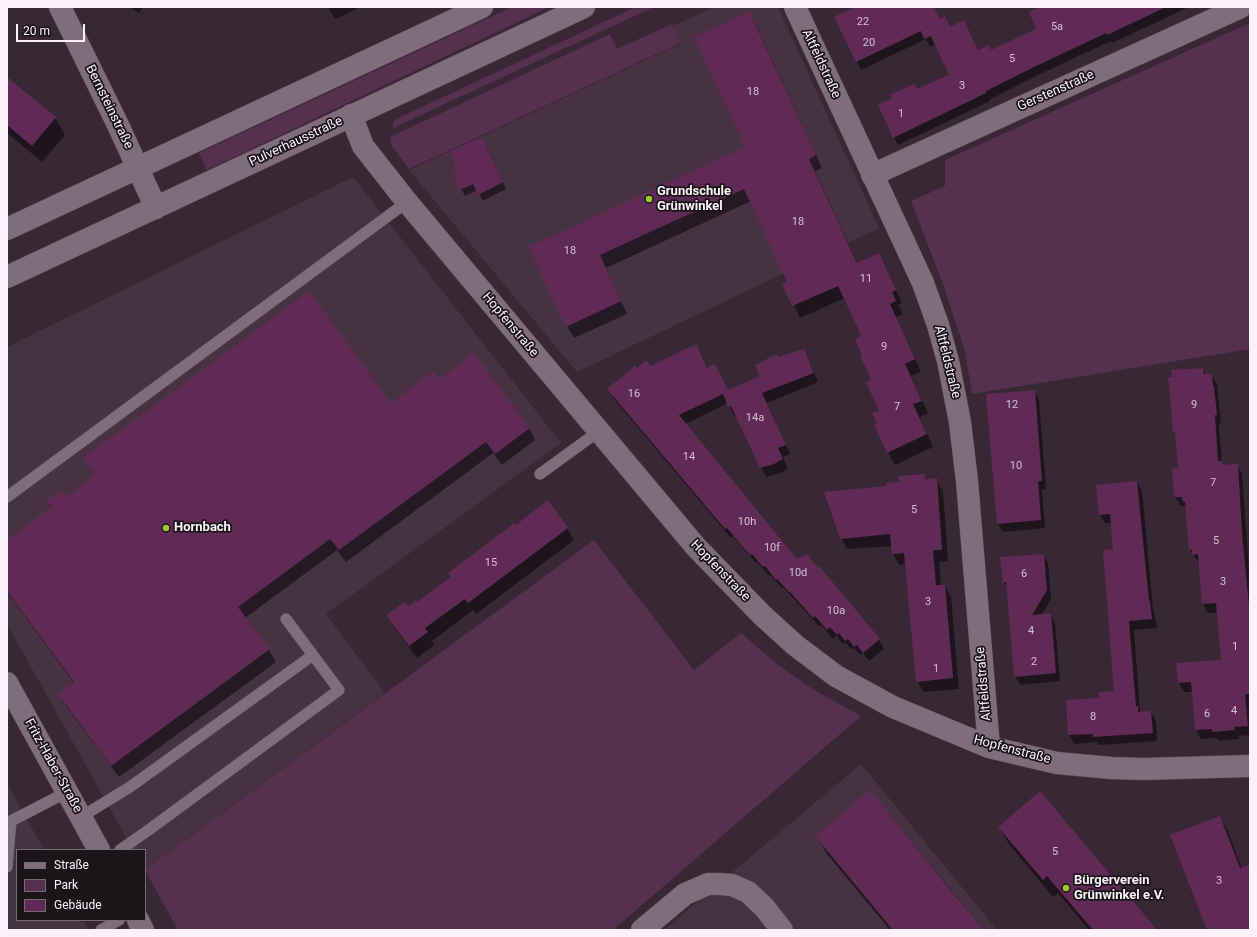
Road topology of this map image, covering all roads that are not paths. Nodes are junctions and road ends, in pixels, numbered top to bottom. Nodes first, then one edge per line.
1 (60, 7) edge
2 (482, 7) edge
3 (584, 7) edge
4 (795, 7) edge
5 (1240, 7) edge
6 (351, 116) junction
7 (138, 167) junction
8 (872, 175) junction
9 (407, 202) junction
10 (156, 208) junction
11 (7, 229) edge
12 (7, 276) edge
13 (599, 431) junction
14 (540, 474) dead end
15 (7, 497) edge
16 (286, 619) dead end
17 (313, 655) junction
18 (7, 682) edge
19 (989, 747) junction
20 (1250, 766) edge
21 (67, 792) junction
22 (81, 817) junction
23 (98, 849) edge
24 (121, 849) edge
25 (7, 867) edge
26 (117, 921) edge
27 (138, 921) edge
28 (101, 930) edge
29 (143, 930) edge
30 (642, 930) edge
31 (782, 930) edge

1 - 7 street, Bernsteinstraße
2 - 7 street
3 - 6 street, Pulverhausstraße
4 - 8 street, Altfeldstraße
5 - 8 street, Gerstenstraße
6 - 9 street, Hopfenstraße
6 - 10 street, Pulverhausstraße
7 - 10 street, Bernsteinstraße
7 - 11 street
8 - 19 street, Altfeldstraße
9 - 13 street, Hopfenstraße
9 - 15 lane
10 - 12 street, Pulverhausstraße
13 - 14 lane
13 - 19 street, Hopfenstraße
16 - 17 lane
17 - 22 lane
17 - 24 lane
18 - 21 street, Fritz-Haber-Straße
19 - 20 street, Hopfenstraße
21 - 22 street, Fritz-Haber-Straße
21 - 25 lane
22 - 23 street, Fritz-Haber-Straße
26 - 28 lane
27 - 29 street
30 - 31 street

